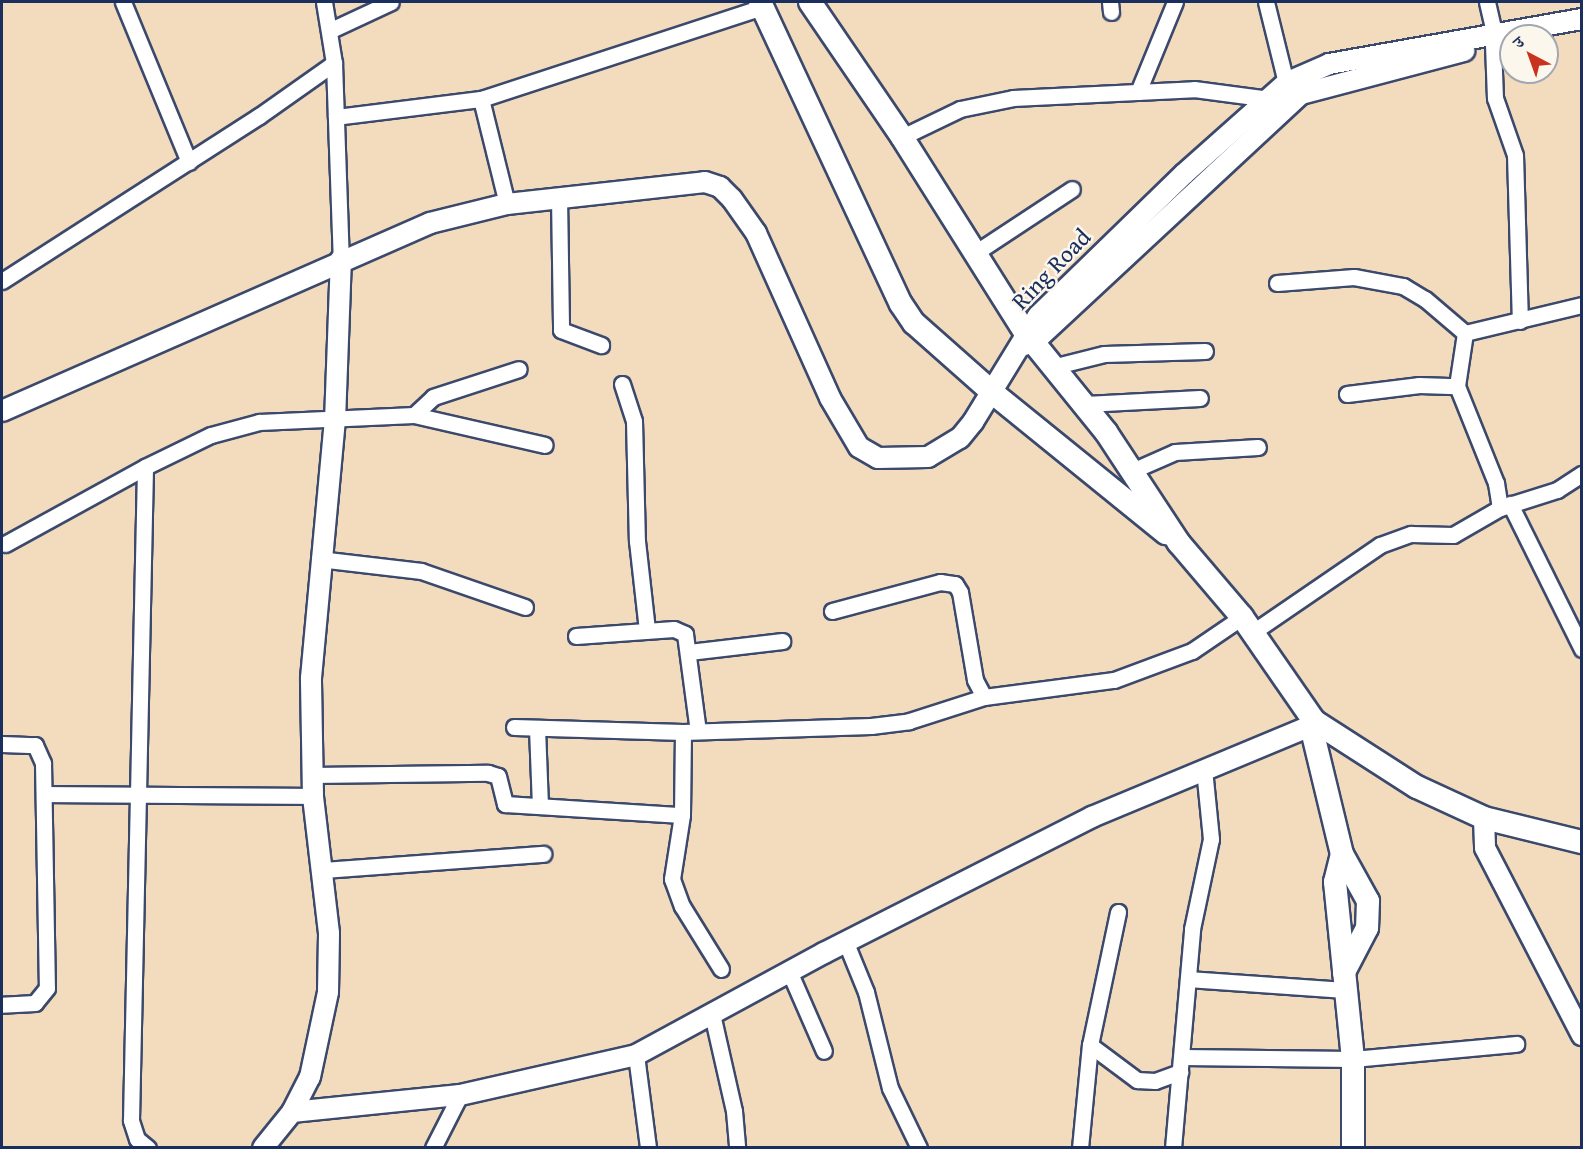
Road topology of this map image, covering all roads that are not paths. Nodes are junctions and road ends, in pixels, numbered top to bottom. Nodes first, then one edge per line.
1 (123, 2) edge
2 (324, 2) edge
3 (391, 2) edge
4 (810, 2) edge
5 (1175, 2) edge
6 (1266, 2) edge
7 (1487, 2) edge
8 (762, 4) edge
9 (1581, 19) edge
10 (1559, 25) edge
11 (331, 30) junction
12 (1581, 32) edge
13 (1559, 35) edge
14 (1499, 40) edge
15 (334, 63) junction
16 (1286, 83) junction
17 (1138, 92) junction
18 (481, 99) junction
19 (1269, 99) junction
20 (336, 117) junction
21 (902, 137) junction
22 (189, 162) junction
23 (1072, 189) dead end
24 (559, 197) junction
25 (507, 204) junction
26 (975, 253) junction
27 (341, 259) junction
28 (2, 281) edge
29 (1277, 283) dead end
30 (1581, 305) edge
31 (1520, 321) junction
32 (1464, 333) junction
33 (1026, 340) junction
34 (601, 345) dead end
35 (1205, 351) dead end
36 (1056, 366) junction
37 (519, 369) dead end
38 (622, 384) dead end
39 (1457, 386) junction
40 (993, 393) junction
41 (1347, 394) dead end
42 (1200, 398) dead end
43 (1084, 404) junction
44 (2, 411) edge
45 (414, 415) junction
46 (335, 421) junction
47 (545, 445) dead end
48 (1258, 447) dead end
49 (145, 467) junction
50 (1134, 470) junction
51 (1581, 474) edge
52 (1505, 506) junction
53 (1179, 543) junction
54 (5, 544) dead end
55 (319, 559) junction
56 (525, 607) dead end
57 (832, 611) dead end
58 (1247, 625) junction
59 (647, 630) junction
60 (576, 636) dead end
61 (782, 641) dead end
62 (1581, 649) edge
63 (689, 652) junction
64 (984, 697) junction
65 (1313, 724) junction
66 (514, 727) dead end
67 (537, 728) junction
68 (690, 731) junction
69 (2, 744) edge
70 (1204, 769) junction
71 (312, 775) junction
72 (138, 793) junction
73 (46, 794) junction
74 (314, 796) junction
75 (540, 805) junction
76 (682, 815) junction
77 (1484, 818) junction
78 (1581, 842) edge
79 (543, 854) dead end
80 (1342, 854) junction
81 (324, 870) junction
82 (1118, 912) dead end
83 (846, 943) junction
84 (721, 969) dead end
85 (789, 971) junction
86 (1188, 979) junction
87 (1344, 981) junction
88 (2, 1005) edge
89 (712, 1014) junction
90 (1581, 1035) edge
91 (1516, 1044) dead end
92 (1090, 1045) junction
93 (824, 1051) dead end
94 (636, 1055) junction
95 (1182, 1057) junction
96 (1353, 1059) junction
97 (1180, 1072) junction
98 (460, 1095) junction
99 (292, 1112) junction
100 (148, 1148) edge
101 (263, 1148) edge
102 (433, 1148) edge
103 (648, 1148) edge
104 (737, 1148) edge
105 (919, 1148) edge
106 (1080, 1148) edge
107 (1173, 1148) edge
108 (1353, 1148) edge

1 - 22 street
2 - 11 street
3 - 11 street
4 - 21 main road
5 - 17 street
6 - 16 street
7 - 14 street
8 - 18 street
8 - 40 main road
9 - 10 street, Ring Road
11 - 15 street
12 - 13 street
14 - 16 street, Ring Road
14 - 31 street
14 - 33 street, Ring Road
15 - 20 street
15 - 22 street
16 - 19 street, Ring Road
17 - 19 street
17 - 21 street
18 - 20 street
18 - 25 street
19 - 33 street, Ring Road
20 - 27 street
21 - 26 main road
22 - 28 street
23 - 26 street
24 - 25 street
24 - 34 street
24 - 40 street
25 - 27 street
26 - 33 main road
27 - 44 street
27 - 46 street
29 - 32 street
30 - 31 street
31 - 32 street
32 - 39 street
33 - 36 main road
33 - 40 street
35 - 36 street
36 - 43 main road
37 - 45 street
38 - 59 street
39 - 41 street
39 - 52 street
40 - 53 main road
42 - 43 street
43 - 50 main road
45 - 46 street
45 - 47 street
46 - 49 street
46 - 55 street
48 - 50 street
49 - 54 street
49 - 72 street
50 - 53 main road
51 - 52 street
52 - 58 street
52 - 62 street
53 - 58 main road
55 - 56 street
55 - 71 street
57 - 64 street
58 - 64 street
58 - 65 main road
59 - 60 street
59 - 63 street
61 - 63 street
63 - 68 street
64 - 68 street
65 - 70 street
65 - 77 main road
65 - 80 main road
66 - 67 street
67 - 68 street
67 - 75 street
68 - 76 street
69 - 73 street
70 - 83 street
70 - 86 street
71 - 74 street
71 - 75 street
72 - 73 street
72 - 74 street
72 - 100 street
73 - 88 street
74 - 81 street
75 - 76 street
76 - 84 street
77 - 78 main road
77 - 90 street
79 - 81 street
80 - 87 main road
80 - 87 main road
81 - 99 street
82 - 92 street
83 - 85 street
83 - 105 street
85 - 89 street
85 - 93 street
86 - 87 street
86 - 95 street
87 - 96 main road
89 - 94 street
89 - 104 street
91 - 96 street
92 - 97 street
92 - 106 street
94 - 98 street
94 - 103 street
95 - 96 street
95 - 97 street
96 - 108 main road
97 - 107 street
98 - 99 street
98 - 102 street
99 - 101 street

